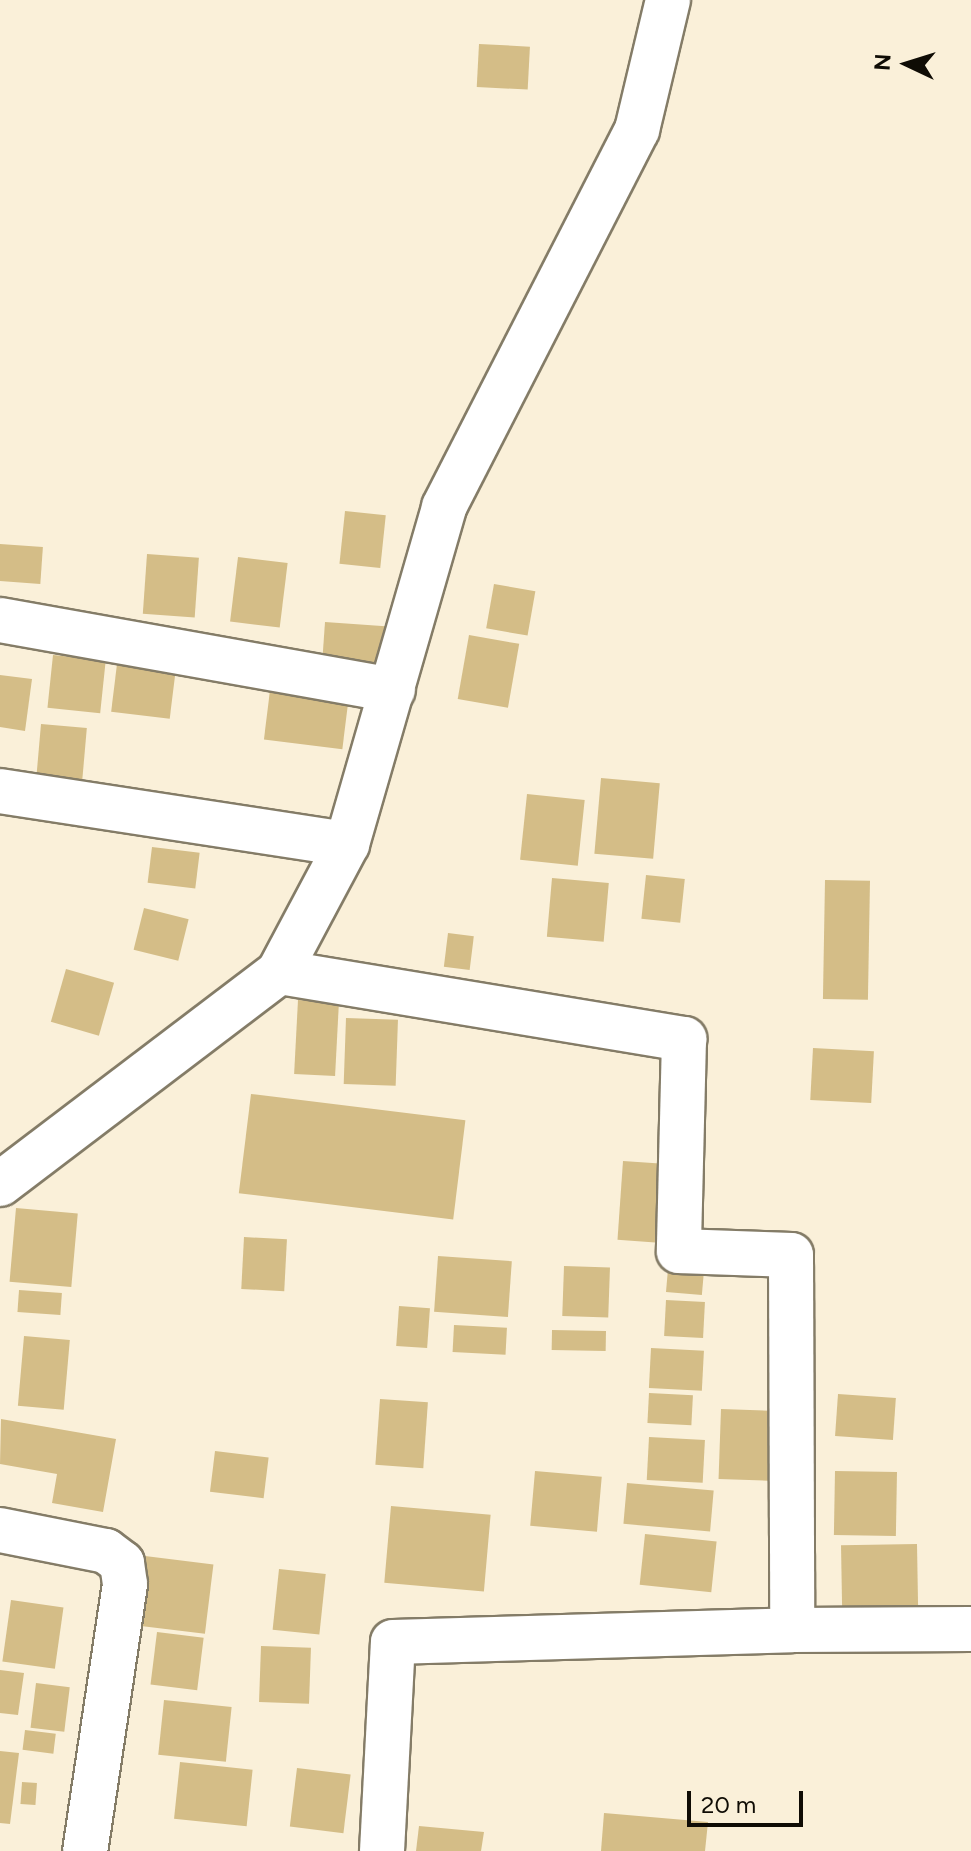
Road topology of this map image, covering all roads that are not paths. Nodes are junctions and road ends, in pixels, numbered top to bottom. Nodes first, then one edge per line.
1 (668, 0) edge
2 (0, 620) edge
3 (393, 690) junction
4 (0, 791) edge
5 (347, 844) junction
6 (279, 972) junction
7 (0, 1184) edge
8 (0, 1530) edge
9 (971, 1629) edge
10 (792, 1630) junction
11 (85, 1851) edge
12 (382, 1851) edge

1 - 3 street
2 - 3 street
3 - 5 street
4 - 5 street
5 - 6 street
6 - 7 street
6 - 10 street
8 - 11 street
9 - 10 street
10 - 12 street

